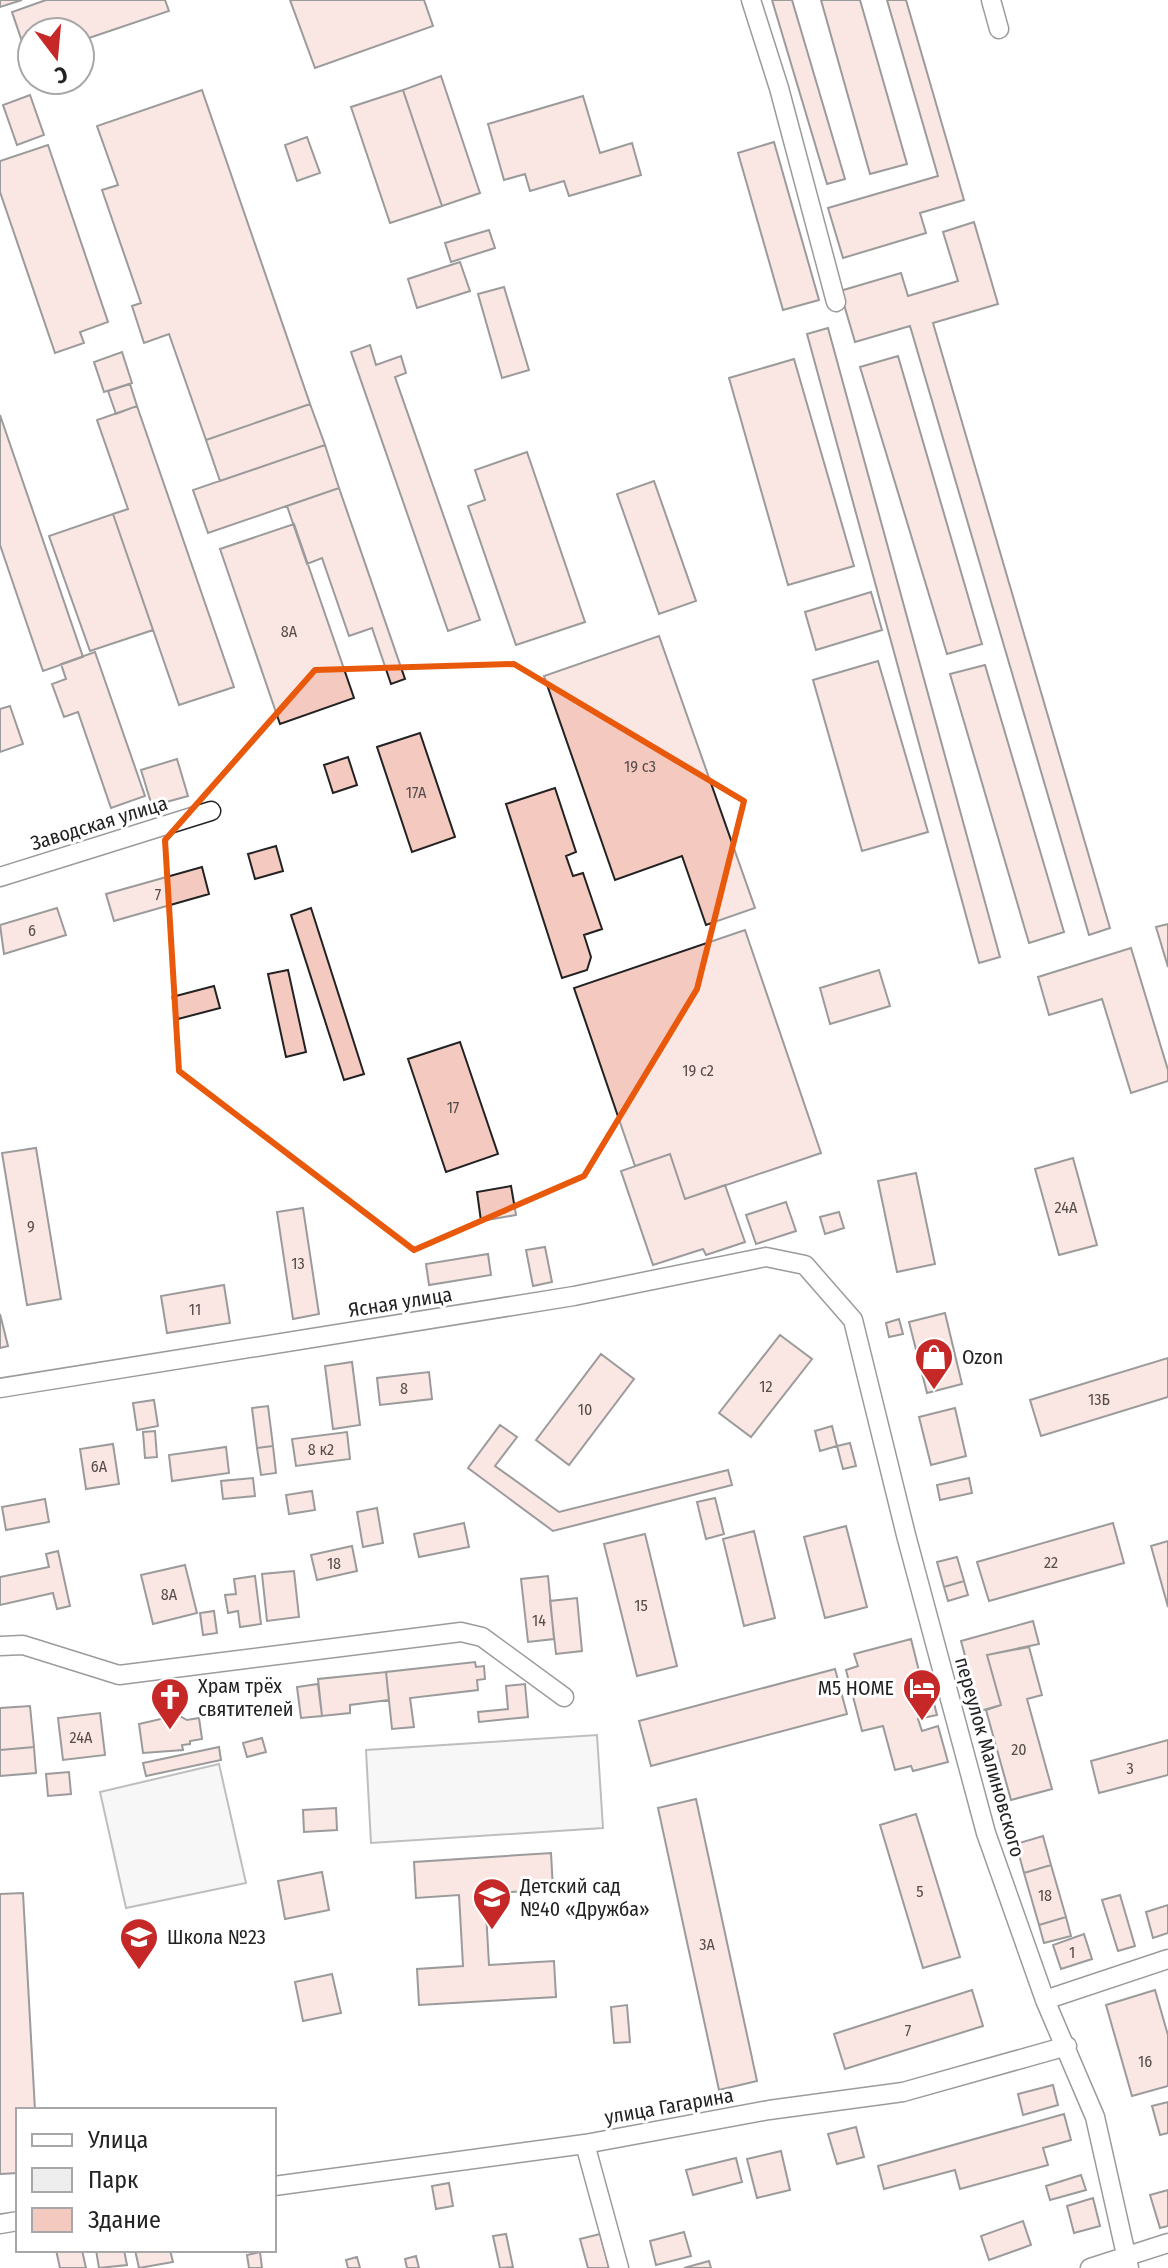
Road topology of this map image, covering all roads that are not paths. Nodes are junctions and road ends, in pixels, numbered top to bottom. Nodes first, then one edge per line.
1 (751, 0) edge
2 (991, 0) edge
3 (999, 29) dead end
4 (836, 302) dead end
5 (211, 811) dead end
6 (0, 877) edge
7 (805, 1265) joint
8 (0, 1388) edge
9 (0, 1646) edge
10 (564, 1697) dead end
11 (1168, 1959) edge
12 (1045, 2000) junction
13 (1067, 2046) junction
14 (585, 2144) junction
15 (276, 2186) edge
16 (1168, 2243) edge
17 (1128, 2262) edge
18 (619, 2268) edge
19 (1090, 2268) edge

1 - 4 street
2 - 3 street
5 - 6 street, Заводская улица
7 - 8 street, Ясная улица
7 - 12 street, переулок Малиновского
9 - 10 street
11 - 12 street
12 - 13 street, переулок Малиновского
13 - 14 street, улица Гагарина
13 - 17 street, переулок Малиновского
14 - 15 street, улица Гагарина
14 - 18 street
16 - 17 street
17 - 19 street

